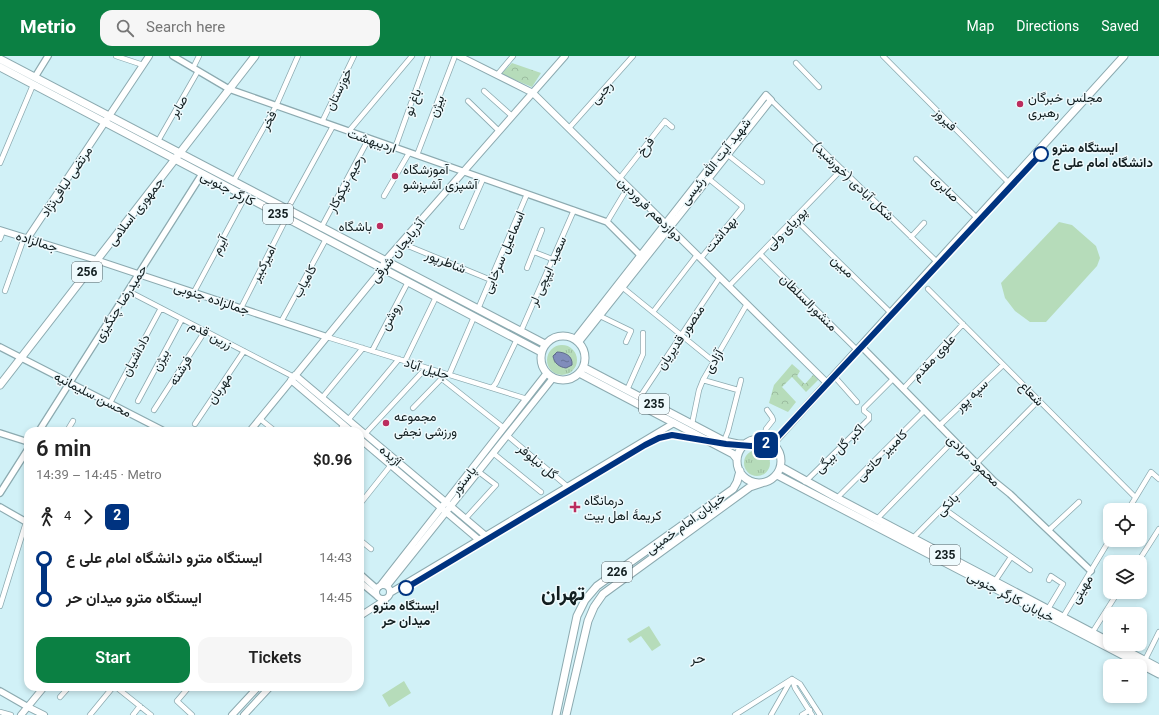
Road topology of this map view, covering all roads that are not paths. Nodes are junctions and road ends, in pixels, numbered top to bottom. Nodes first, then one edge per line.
1 (48, 56) edge
2 (116, 56) edge
3 (149, 56) edge
4 (173, 56) edge
5 (199, 56) edge
6 (255, 56) edge
7 (298, 56) edge
8 (354, 56) edge
9 (412, 56) edge
10 (428, 56) edge
11 (454, 56) edge
12 (459, 56) edge
13 (513, 56) edge
14 (565, 56) edge
15 (633, 56) edge
16 (883, 56) edge
17 (1124, 56) edge
18 (0, 60) edge
19 (796, 63) dead end
20 (143, 65) junction
21 (0, 67) edge
22 (193, 68) junction
23 (198, 71) junction
24 (497, 75) junction
25 (35, 77) junction
26 (33, 85) junction
27 (820, 87) dead end
28 (229, 89) junction
29 (484, 91) dead end
30 (533, 93) junction
31 (771, 100) junction
32 (468, 101) dead end
33 (276, 106) junction
34 (110, 116) junction
35 (512, 116) junction
36 (322, 122) junction
37 (105, 123) junction
38 (333, 126) junction
39 (672, 127) dead end
40 (569, 128) junction
41 (349, 131) junction
42 (499, 131) junction
43 (369, 138) junction
44 (158, 141) junction
45 (395, 148) junction
46 (180, 153) junction
47 (409, 153) junction
48 (417, 155) junction
49 (728, 155) junction
50 (916, 159) dead end
51 (174, 160) junction
52 (0, 163) edge
53 (842, 169) junction
54 (464, 172) junction
55 (202, 174) junction
56 (620, 178) junction
57 (483, 179) junction
58 (709, 179) junction
59 (233, 182) junction
60 (762, 182) dead end
61 (1009, 183) junction
62 (628, 187) junction
63 (527, 194) junction
64 (384, 196) dead end
65 (245, 197) junction
66 (288, 210) junction
67 (574, 210) junction
68 (286, 218) junction
69 (794, 218) junction
70 (977, 218) junction
71 (607, 222) junction
72 (924, 223) dead end
73 (668, 225) junction
74 (462, 227) dead end
75 (321, 228) junction
76 (1, 230) edge
77 (542, 230) dead end
78 (911, 237) junction
79 (26, 238) junction
80 (0, 239) edge
81 (326, 239) junction
82 (401, 243) junction
83 (534, 252) junction
84 (760, 254) junction
85 (699, 256) junction
86 (642, 257) junction
87 (552, 259) junction
88 (97, 260) junction
89 (385, 261) junction
90 (937, 262) junction
91 (382, 268) junction
92 (527, 268) dead end
93 (139, 274) junction
94 (720, 277) junction
95 (491, 280) junction
96 (408, 282) junction
97 (729, 286) junction
98 (622, 287) junction
99 (928, 289) dead end
100 (5, 291) dead end
101 (128, 291) junction
102 (194, 292) junction
103 (436, 297) junction
104 (747, 304) junction
105 (161, 308) junction
106 (241, 308) junction
107 (478, 309) junction
108 (653, 312) junction
109 (891, 313) junction
110 (600, 316) junction
111 (474, 317) junction
112 (182, 319) junction
113 (281, 322) junction
114 (963, 324) junction
115 (205, 331) junction
116 (521, 331) junction
117 (643, 333) dead end
118 (681, 335) junction
119 (327, 337) junction
120 (517, 339) junction
121 (577, 340) junction
122 (626, 342) dead end
123 (545, 344) junction
124 (0, 346) edge
125 (363, 348) junction
126 (859, 348) junction
127 (244, 351) junction
128 (372, 351) junction
129 (541, 352) junction
130 (21, 357) junction
131 (399, 359) junction
132 (405, 361) junction
133 (713, 361) junction
134 (1003, 365) junction
135 (426, 368) junction
136 (581, 370) junction
137 (447, 374) junction
138 (546, 374) junction
139 (834, 376) junction
140 (293, 378) junction
141 (553, 378) junction
142 (442, 379) junction
143 (893, 379) junction
144 (703, 380) junction
145 (742, 380) dead end
146 (70, 382) junction
147 (827, 383) junction
148 (0, 385) edge
149 (492, 388) junction
150 (902, 389) junction
151 (627, 390) junction
152 (738, 390) junction
153 (640, 397) junction
154 (322, 398) junction
155 (527, 399) junction
156 (1039, 400) junction
157 (138, 401) dead end
158 (857, 402) dead end
159 (110, 403) junction
160 (413, 408) dead end
161 (154, 410) dead end
162 (767, 410) dead end
163 (924, 411) junction
164 (260, 419) junction
165 (73, 422) dead end
166 (346, 422) junction
167 (674, 423) junction
168 (195, 424) dead end
169 (692, 424) junction
170 (939, 426) junction
171 (42, 427) edge
172 (70, 427) edge
173 (154, 427) edge
174 (253, 427) edge
175 (270, 427) edge
176 (342, 427) edge
177 (349, 427) edge
178 (352, 427) edge
179 (504, 428) junction
180 (0, 434) edge
181 (364, 434) edge
182 (508, 436) junction
183 (364, 438) edge
184 (364, 438) edge
185 (764, 439) junction
186 (24, 441) edge
187 (724, 441) junction
188 (953, 441) junction
189 (493, 442) junction
190 (773, 443) junction
191 (746, 444) junction
192 (499, 446) junction
193 (494, 453) junction
194 (24, 455) edge
195 (737, 460) junction
196 (976, 464) junction
197 (391, 465) junction
198 (781, 467) junction
199 (981, 469) junction
200 (740, 471) junction
201 (479, 472) junction
202 (776, 475) junction
203 (1159, 479) edge
204 (806, 482) junction
205 (762, 483) junction
206 (568, 487) junction
207 (541, 492) dead end
208 (0, 493) edge
209 (455, 496) junction
210 (1135, 497) junction
211 (837, 498) junction
212 (364, 499) edge
213 (1079, 502) dead end
214 (1132, 503) edge
215 (449, 504) junction
216 (0, 507) edge
217 (441, 508) junction
218 (943, 508) junction
219 (447, 512) junction
220 (466, 518) junction
221 (24, 519) edge
222 (875, 522) junction
223 (1159, 529) edge
224 (24, 530) edge
225 (1049, 530) junction
226 (486, 536) junction
227 (913, 538) junction
228 (479, 540) junction
229 (364, 543) edge
230 (1105, 547) edge
231 (371, 549) dead end
232 (1142, 555) edge
233 (1011, 557) junction
234 (1030, 570) dead end
235 (1091, 571) junction
236 (364, 577) edge
237 (1049, 580) dead end
238 (995, 581) junction
239 (364, 586) edge
240 (378, 587) junction
241 (388, 591) junction
242 (378, 598) junction
243 (1113, 599) edge
244 (0, 606) edge
245 (364, 609) edge
246 (1048, 609) junction
247 (364, 612) edge
248 (1063, 617) junction
249 (1092, 632) junction
250 (1159, 632) edge
251 (1103, 638) edge
252 (1127, 651) edge
253 (1142, 659) edge
254 (1145, 659) edge
255 (1147, 662) edge
256 (1159, 668) edge
257 (1159, 674) edge
258 (792, 678) junction
259 (0, 691) edge
260 (41, 691) edge
261 (65, 691) edge
262 (111, 691) edge
263 (119, 691) edge
264 (186, 691) edge
265 (254, 691) edge
266 (266, 691) edge
267 (560, 693) junction
268 (570, 696) junction
269 (60, 697) dead end
270 (140, 706) junction
271 (28, 707) junction
272 (815, 707) junction
273 (809, 710) junction
274 (0, 712) edge
275 (11, 715) edge
276 (21, 715) edge
277 (44, 715) edge
278 (90, 715) edge
279 (132, 715) edge
280 (151, 715) edge
281 (192, 715) edge
282 (232, 715) edge
283 (244, 715) edge
284 (556, 715) edge
285 (566, 715) edge
286 (735, 715) edge
287 (771, 715) edge
288 (802, 715) edge
289 (812, 715) edge
290 (820, 715) edge

1 - 25 street
2 - 20 street
3 - 20 main road, مرتضی لبافی‌نژاد
4 - 22 street, اردیبهشت
5 - 22 street
6 - 28 main road, جمهوری اسلامی / 256
7 - 33 street, فخر
8 - 36 street, خوزستان
9 - 41 street
10 - 45 street, باغ نو
11 - 48 street, بیژن
12 - 24 main road, دوازدهم فروردین
13 - 24 street
14 - 30 main road, آذربایجان شرقی
15 - 40 street, رجبی
16 - 61 street, فیروز
17 - 61 main road
18 - 25 main road
19 - 27 street
20 - 34 main road, مرتضی لبافی‌نژاد
21 - 26 main road, کارگر جنوبی / 235
22 - 23 street, اردیبهشت
23 - 28 street, اردیبهشت
23 - 44 street, صابر
24 - 30 main road, دوازدهم فروردین
25 - 34 main road
26 - 37 main road, کارگر جنوبی / 235
26 - 52 street
28 - 33 street, اردیبهشت
28 - 46 main road, جمهوری اسلامی / 256
29 - 35 street
30 - 35 main road, آذربایجان شرقی
30 - 40 main road, دوازدهم فروردین
31 - 49 main road, شهید آیت الله رئیسی
31 - 53 street, شکل آبادی (خورشید)
31 - 73 main road, شهید آیت الله رئیسی
32 - 42 street
33 - 36 street, اردیبهشت
33 - 59 street, فخر
34 - 37 main road, مرتضی لبافی‌نژاد
34 - 44 main road
35 - 42 main road, آذربایجان شرقی
36 - 38 street, اردیبهشت
37 - 51 main road, کارگر جنوبی / 235
37 - 79 main road, مرتضی لبافی‌نژاد
38 - 41 street, اردیبهشت
38 - 66 street
39 - 56 street, فرخ
40 - 56 main road, دوازدهم فروردین
41 - 43 street, اردیبهشت
42 - 54 main road, آذربایجان شرقی
43 - 45 street, اردیبهشت
43 - 75 street, رحیم نیکوکار
44 - 46 main road
45 - 47 street, اردیبهشت
46 - 51 main road, جمهوری اسلامی / 256
46 - 59 main road, کارگر جنوبی / 235
47 - 48 street, اردیبهشت
47 - 64 street
48 - 54 street, اردیبهشت
49 - 58 main road, شهید آیت الله رئیسی
49 - 60 street
50 - 70 street, صابری
51 - 55 main road, کارگر جنوبی / 235
51 - 88 main road, جمهوری اسلامی / 256
53 - 69 street, پوریای ولی
53 - 78 street, شکل آبادی (خورشید)
54 - 57 street, اردیبهشت
54 - 82 main road, آذربایجان شرقی
55 - 65 main road, کارگر جنوبی / 235
55 - 93 street, حمیدرضا چنگیزی
56 - 62 main road, دوازدهم فروردین
57 - 63 street, اردیبهشت
57 - 74 street
58 - 73 main road, شهید آیت الله رئیسی
58 - 85 street, بهداشت
59 - 66 main road, کارگر جنوبی / 235
61 - 70 main road
62 - 71 street
62 - 73 main road, دوازدهم فروردین
63 - 67 street, اردیبهشت
63 - 95 street, اسماعیل سرخابی
65 - 68 main road, کارگر جنوبی / 235
65 - 102 street, آیرم
66 - 75 main road, کارگر جنوبی / 235
67 - 71 street, اردیبهشت
67 - 87 street, سعید ایپچی لر
68 - 81 main road, کارگر جنوبی / 235
68 - 106 street, امیرکبیر
69 - 84 street, پوریای ولی
69 - 109 street, مبین
70 - 90 main road
71 - 86 street, اردیبهشت
72 - 78 street
73 - 85 main road, دوازدهم فروردین
73 - 86 main road, شهید آیت الله رئیسی
75 - 89 main road, کارگر جنوبی / 235
76 - 79 main road, جمالزاده
76 - 80 street
77 - 83 street
78 - 90 street, شکل آبادی (خورشید)
79 - 88 main road, جمالزاده
79 - 100 street
81 - 91 main road, کارگر جنوبی / 235
81 - 113 street, کامیاب
82 - 89 main road, آذربایجان شرقی
82 - 95 street, شاطرپور
83 - 87 street
83 - 92 street
84 - 97 street, پوریای ولی
84 - 126 street, منشورالسلطان
85 - 94 main road, دوازدهم فروردین
85 - 108 street
86 - 98 main road, شهید آیت الله رئیسی
86 - 121 main road, شهید آیت الله رئیسی
87 - 116 street, سعید ایپچی لر
88 - 93 main road, جمالزاده جنوبی
88 - 130 main road, جمهوری اسلامی / 256
89 - 91 main road, آذربایجان شرقی
89 - 107 main road, کارگر جنوبی / 235
90 - 109 main road
91 - 96 main road, کارگر جنوبی / 235
91 - 119 main road, آذربایجان شرقی
93 - 101 street, حمیدرضا چنگیزی
93 - 102 main road, جمالزاده جنوبی
94 - 97 main road, دوازدهم فروردین
94 - 118 street, منصور قدیریان
95 - 107 street, اسماعیل سرخابی
96 - 103 main road, کارگر جنوبی / 235
96 - 128 street, روشن
97 - 104 main road, دوازدهم فروردین
98 - 108 street
98 - 110 main road, شهید آیت الله رئیسی
99 - 114 street, شعاع
101 - 105 street, زرین قدم
101 - 146 street, حمیدرضا چنگیزی
102 - 106 main road, جمالزاده جنوبی
103 - 111 main road, کارگر جنوبی / 235
103 - 132 street
104 - 133 street, آزادی
104 - 147 main road, دوازدهم فروردین
105 - 112 street, زرین قدم
105 - 159 street, داداشیان
106 - 113 main road, جمالزاده جنوبی
107 - 116 main road, کارگر جنوبی / 235
108 - 118 street
109 - 126 main road
110 - 121 main road, شهید آیت الله رئیسی
110 - 122 street
111 - 120 main road, کارگر جنوبی / 235
111 - 137 street
112 - 115 street, زرین قدم
112 - 157 street, بیژن
113 - 119 main road, جمالزاده جنوبی
114 - 134 street, شعاع
114 - 150 street, علوی مقدم
115 - 127 street, زرین قدم
115 - 161 street, فرشته
116 - 123 main road, کارگر جنوبی / 235
117 - 151 street
118 - 133 street
118 - 153 street, منصور قدیریان
119 - 125 street, جلیل آباد
119 - 140 main road, آذربایجان شرقی
120 - 129 main road, کارگر جنوبی / 235
120 - 149 street
121 - 123 main road
121 - 136 main road
123 - 129 main road
124 - 130 street, محسن سلیمانیه
125 - 128 street, جلیل آباد
125 - 154 street
126 - 139 main road
126 - 143 street, محمود مرادی
127 - 140 street, زرین قدم
127 - 168 street, مهربان
128 - 131 street, جلیل آباد
129 - 138 main road
130 - 146 street, محسن سلیمانیه
130 - 148 main road, جمهوری اسلامی / 256
131 - 132 street, جلیل آباد
131 - 166 street
132 - 135 street, جلیل آباد
133 - 144 street, آزادی
134 - 156 street, شعاع
134 - 170 street, سپه پور
135 - 137 street, جلیل آباد
135 - 181 street
136 - 141 main road
136 - 151 main road, 235
136 - 167 main road, 235
137 - 142 street
137 - 149 street, جلیل آباد
138 - 141 main road
138 - 155 main road, پاستور
139 - 147 main road
139 - 158 street
140 - 154 main road, آژیده
140 - 164 main road, آذربایجان شرقی
140 - 166 main road, آژیده
141 - 182 main road, پاستور
142 - 160 street
142 - 179 street
143 - 150 street, محمود مرادی
143 - 204 street, اکبر گل بیگی
144 - 152 street
144 - 169 street, آزادی
145 - 152 street
146 - 159 street, محسن سلیمانیه
146 - 171 street, حمیدرضا چنگیزی
147 - 190 main road
149 - 155 street, جلیل آباد
150 - 163 street, محمود مرادی
151 - 153 main road, 235
152 - 187 street
153 - 169 main road, 235
154 - 166 main road, آژیده
155 - 179 main road, پاستور
156 - 196 street
156 - 210 street, شعاع
159 - 173 street, محسن سلیمانیه
162 - 185 street
163 - 170 street, محمود مرادی
163 - 211 street, کامبیز حاتمی
164 - 174 main road, آذربایجان شرقی
164 - 175 street
165 - 172 street
166 - 176 street
166 - 177 main road, آژیده
166 - 178 main road, آژیده
167 - 195 main road, 235
167 - 206 main road
169 - 187 main road, 235
170 - 188 street, محمود مرادی
179 - 189 main road, پاستور
180 - 186 street
182 - 192 main road, پاستور
182 - 206 street, گل نیلوفر
183 - 197 main road, آژیده
184 - 215 main road, آژیده
185 - 190 main road
185 - 191 main road
187 - 191 main road, 235
188 - 196 street, محمود مرادی
188 - 222 street
189 - 192 main road
189 - 209 main road, پاستور
190 - 198 main road
191 - 195 main road
192 - 193 main road, پاستور
193 - 201 main road, پاستور
193 - 207 street
194 - 208 street
195 - 200 main road
196 - 199 street, محمود مرادی
197 - 212 street
197 - 217 main road, آژیده
198 - 202 main road
198 - 204 main road, خیابان کارگر جنوبی / 235
199 - 218 street, بانکی
199 - 225 street, محمود مرادی
200 - 205 main road
200 - 267 main road, خیابان امام خمینی / 226
201 - 209 main road, پاستور
201 - 220 street
202 - 205 main road
202 - 222 main road, خیابان کارگر جنوبی / 235
203 - 210 street
204 - 211 main road, خیابان کارگر جنوبی / 235
205 - 268 main road, خیابان امام خمینی / 226
206 - 226 main road
209 - 215 main road, پاستور
210 - 214 street
211 - 222 main road, خیابان کارگر جنوبی / 235
213 - 225 street
215 - 217 main road, پاستور
215 - 219 main road, پاستور
215 - 220 main road, آژیده
216 - 221 street
217 - 219 main road, آژیده
217 - 240 main road, پاستور
218 - 227 street, بانکی
218 - 233 street
219 - 228 main road, آژیده
219 - 241 main road, پاستور
220 - 226 main road, آژیده
222 - 227 main road, خیابان کارگر جنوبی / 235
222 - 257 main road, خیابان کارگر جنوبی / 235
223 - 232 street
224 - 244 street
225 - 235 street, محمود مرادی
226 - 228 main road
227 - 238 main road, خیابان کارگر جنوبی / 235
228 - 241 main road
229 - 231 street
230 - 235 street, مهینی
233 - 234 street
233 - 238 street
235 - 248 street, مهینی
236 - 240 street
237 - 246 street
238 - 246 main road, خیابان کارگر جنوبی / 235
239 - 242 street
240 - 241 main road
240 - 242 main road
241 - 242 main road
241 - 247 main road
242 - 245 main road
243 - 249 street
246 - 248 main road, خیابان کارگر جنوبی / 235
248 - 249 main road, خیابان کارگر جنوبی / 235
249 - 251 main road, خیابان کارگر جنوبی / 235
250 - 254 street
252 - 253 main road
255 - 256 main road
258 - 272 street
258 - 273 street
258 - 286 street
258 - 287 street
259 - 271 street
260 - 271 main road
261 - 269 street
262 - 278 street
263 - 270 street
264 - 281 street
265 - 282 main road
266 - 283 main road
267 - 268 main road
267 - 284 main road, خیابان امام خمینی / 226
268 - 285 main road, خیابان امام خمینی / 226
270 - 279 street
270 - 280 street
271 - 276 main road
271 - 277 main road
272 - 273 street
272 - 290 street
273 - 288 street
273 - 289 street
274 - 275 street

